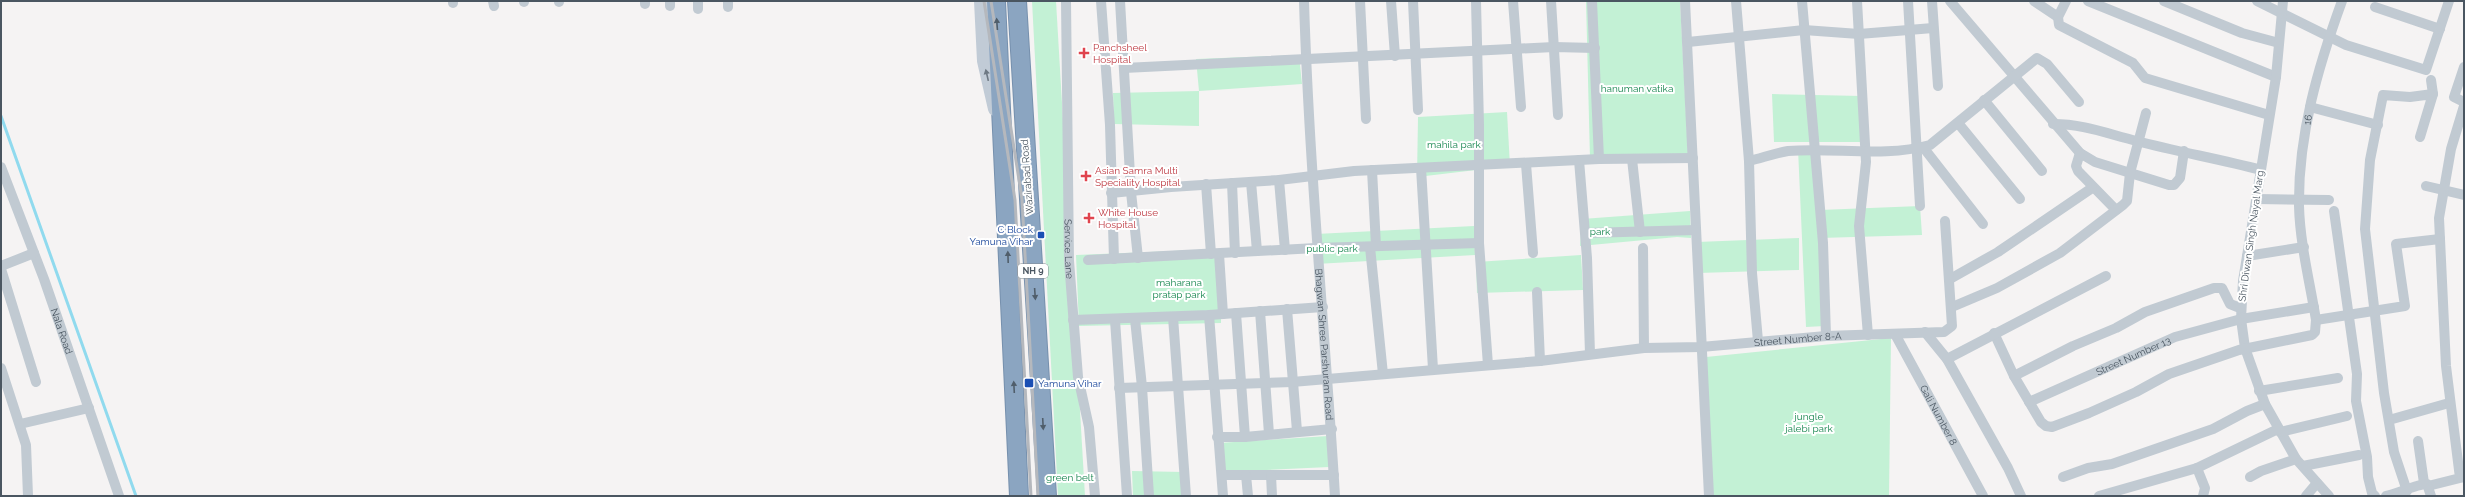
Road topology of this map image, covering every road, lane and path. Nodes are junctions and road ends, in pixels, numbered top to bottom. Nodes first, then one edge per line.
1 (981, 1) edge
2 (996, 1) edge
3 (1017, 1) edge
4 (1024, 1) edge
5 (1066, 1) edge
6 (1101, 1) edge
7 (1120, 1) edge
8 (1304, 1) edge
9 (1360, 1) edge
10 (1391, 1) edge
11 (1414, 1) edge
12 (1476, 1) edge
13 (1513, 1) edge
14 (1552, 1) edge
15 (1592, 1) edge
16 (1685, 1) edge
17 (1736, 1) edge
18 (1802, 1) edge
19 (1857, 1) edge
20 (1908, 1) edge
21 (1932, 1) edge
22 (1950, 1) edge
23 (2034, 1) edge
24 (2066, 1) edge
25 (2088, 1) edge
26 (2164, 1) edge
27 (2257, 1) edge
28 (2283, 1) edge
29 (2342, 1) edge
30 (2449, 1) edge
31 (2375, 6) dead end
32 (2282, 14) junction
33 (2058, 17) junction
34 (1934, 28) junction
35 (2440, 28) junction
36 (1804, 30) junction
37 (1910, 30) junction
38 (1859, 34) junction
39 (1738, 37) junction
40 (2329, 37) junction
41 (1688, 42) junction
42 (2279, 43) junction
43 (1554, 47) junction
44 (1595, 48) junction
45 (1516, 49) junction
46 (1478, 52) junction
47 (1415, 55) junction
48 (1395, 56) junction
49 (1364, 57) junction
50 (1306, 60) junction
51 (2464, 67) edge
52 (1124, 68) junction
53 (2013, 76) junction
54 (2276, 77) junction
55 (2431, 80) dead end
56 (1938, 86) dead end
57 (2433, 94) junction
58 (1984, 100) junction
59 (2079, 102) dead end
60 (2464, 102) edge
61 (2464, 106) edge
62 (1521, 107) dead end
63 (2310, 107) junction
64 (1418, 110) dead end
65 (2146, 113) dead end
66 (1558, 115) dead end
67 (2269, 115) junction
68 (1366, 119) dead end
69 (1958, 123) junction
70 (2053, 124) junction
71 (2378, 125) junction
72 (1024, 134) junction
73 (2420, 137) dead end
74 (1003, 140) junction
75 (2138, 142) junction
76 (1920, 148) junction
77 (1815, 150) junction
78 (2184, 151) junction
79 (1865, 152) junction
80 (2080, 154) junction
81 (1693, 158) junction
82 (1599, 159) junction
83 (1632, 159) junction
84 (1578, 160) junction
85 (1749, 161) junction
86 (1526, 164) junction
87 (1479, 166) junction
88 (1, 167) edge
89 (1421, 168) junction
90 (1372, 170) junction
91 (2261, 170) junction
92 (2042, 171) dead end
93 (2130, 173) junction
94 (1312, 176) junction
95 (1279, 180) junction
96 (1251, 182) junction
97 (1232, 183) junction
98 (1206, 184) junction
99 (2426, 186) dead end
100 (2092, 188) junction
101 (2443, 190) junction
102 (1132, 192) junction
103 (1111, 193) junction
104 (2464, 195) edge
105 (2020, 199) dead end
106 (2257, 199) junction
107 (2299, 200) junction
108 (2329, 200) dead end
109 (1920, 206) dead end
110 (2116, 210) junction
111 (2334, 211) dead end
112 (1944, 221) dead end
113 (1983, 224) dead end
114 (1696, 230) junction
115 (1640, 232) junction
116 (1586, 233) junction
117 (2440, 239) junction
118 (1479, 243) junction
119 (1426, 244) junction
120 (1373, 246) junction
121 (2304, 247) junction
122 (1316, 248) junction
123 (1643, 248) dead end
124 (1285, 250) junction
125 (1257, 251) junction
126 (34, 253) junction
127 (1236, 253) junction
128 (1533, 253) dead end
129 (1215, 254) junction
130 (2247, 256) junction
131 (1138, 258) junction
132 (1114, 259) junction
133 (1088, 260) dead end
134 (1, 266) edge
135 (1, 269) edge
136 (2106, 276) dead end
137 (1950, 279) junction
138 (1537, 292) dead end
139 (1323, 307) junction
140 (1952, 307) junction
141 (2314, 307) junction
142 (2240, 308) junction
143 (1288, 309) junction
144 (1260, 311) junction
145 (2375, 311) junction
146 (1236, 313) junction
147 (1223, 314) junction
148 (1209, 315) junction
149 (2348, 315) junction
150 (1173, 317) junction
151 (1135, 319) junction
152 (2241, 319) junction
153 (1073, 320) junction
154 (1115, 320) junction
155 (2316, 320) junction
156 (1925, 332) junction
157 (1994, 333) junction
158 (1895, 334) junction
159 (1868, 335) junction
160 (1826, 336) junction
161 (1758, 341) junction
162 (1701, 347) junction
163 (1644, 348) junction
164 (2245, 348) junction
165 (1590, 354) junction
166 (1947, 359) junction
167 (1540, 361) junction
168 (1488, 365) junction
169 (1, 368) edge
170 (1433, 369) junction
171 (1383, 374) junction
172 (2014, 376) junction
173 (1328, 378) junction
174 (2338, 378) dead end
175 (36, 382) dead end
176 (1292, 382) junction
177 (1266, 383) junction
178 (1213, 384) junction
179 (1241, 384) junction
180 (1180, 385) junction
181 (1142, 387) junction
182 (1119, 388) junction
183 (2259, 391) junction
184 (2028, 402) junction
185 (2449, 403) junction
186 (2265, 404) junction
187 (88, 408) junction
188 (2347, 416) dead end
189 (2389, 420) junction
190 (20, 424) junction
191 (1332, 430) junction
192 (1297, 431) junction
193 (2279, 431) junction
194 (1269, 434) junction
195 (1217, 437) junction
196 (1246, 437) junction
197 (2459, 438) edge
198 (2418, 441) dead end
199 (2359, 454) dead end
200 (2299, 463) junction
201 (2197, 468) junction
202 (1222, 475) junction
203 (1246, 475) junction
204 (1271, 475) junction
205 (1334, 475) junction
206 (2063, 477) dead end
207 (2250, 478) dead end
208 (2317, 483) junction
209 (2428, 489) edge
210 (2407, 491) junction
211 (28, 496) edge
212 (119, 496) edge
213 (1019, 496) edge
214 (1047, 496) edge
215 (1095, 496) edge
216 (1127, 496) edge
217 (1150, 496) edge
218 (1186, 496) edge
219 (1223, 496) edge
220 (1248, 496) edge
221 (1272, 496) edge
222 (1335, 496) edge
223 (1709, 496) edge
224 (1983, 496) edge
225 (2021, 496) edge
226 (2099, 496) edge
227 (2203, 496) edge
228 (2306, 496) edge
229 (2329, 496) edge
230 (2373, 496) edge
231 (2386, 496) edge

74 -> 1 main road
74 -> 2 highway, NH 9
3 - 72 highway, Wazirabad Road / NH 9
4 - 72 main road
5 - 153 street, Service Lane
6 - 103 street
7 - 52 street
8 - 50 street, Bhagwan Shree Parshuram Road
9 - 49 street
10 - 48 street
11 - 47 street
12 - 46 street
13 - 45 street
14 - 43 street
15 - 44 street
16 - 41 street
17 - 39 street
18 - 36 street
19 - 38 street
20 - 37 street
21 - 34 street
22 - 53 street
23 - 33 street
24 - 33 street
25 - 54 street
26 - 42 street
27 - 32 street
28 - 32 street, Shri Diwan Singh Nayal Marg
29 - 40 street, 16
30 - 35 street
31 - 35 street
32 - 40 street
32 - 42 street, Shri Diwan Singh Nayal Marg
33 - 67 street
34 - 37 street
34 - 56 street
35 - 40 street
36 - 38 street
36 - 39 street
36 - 77 street
37 - 38 street
37 - 76 street
38 - 79 street
39 - 41 street
39 - 85 street
40 - 63 street, 16
41 - 81 street
42 - 54 street, Shri Diwan Singh Nayal Marg
43 - 44 street
43 - 45 street
43 - 66 street
44 - 82 street
45 - 46 street
45 - 62 street
46 - 47 street
46 - 87 street
47 - 48 street
47 - 64 street
48 - 49 street
49 - 50 street
49 - 68 street
50 - 52 street
50 - 94 street, Bhagwan Shree Parshuram Road
51 - 60 street
52 - 102 street
53 - 58 street
53 - 59 street
53 - 70 street
54 - 67 street, Shri Diwan Singh Nayal Marg
55 - 57 street
57 - 71 street
57 - 73 street
58 - 69 street
58 - 92 street
61 - 101 street
63 - 71 street
63 - 107 street, 16
65 - 75 street
67 - 91 street, Shri Diwan Singh Nayal Marg
69 - 76 street
69 - 105 street
70 - 75 street
70 - 80 street
71 - 145 street
72 -> 214 highway, Wazirabad Road / NH 9
213 -> 74 highway, NH 9
75 - 78 street
75 - 93 street
76 - 79 street
76 - 109 street
76 - 113 street
77 - 79 street
77 - 85 street
77 - 160 street
78 - 91 street
78 - 93 street
79 - 159 street
80 - 93 street
80 - 100 street
81 - 83 street
81 - 114 street
82 - 83 street
82 - 84 street
83 - 115 street
84 - 86 street
84 - 116 street
85 - 161 street
86 - 87 street
86 - 128 street
87 - 89 street
87 - 118 street
88 - 126 street, Nala Road
89 - 90 street
89 - 119 street
90 - 94 street
90 - 120 street
91 - 106 street, Shri Diwan Singh Nayal Marg
93 - 110 street
94 - 95 street
94 - 122 street, Bhagwan Shree Parshuram Road
95 - 96 street
95 - 124 street
96 - 97 street
96 - 125 street
97 - 98 street
97 - 127 street
98 - 102 street
98 - 129 street
99 - 101 street
100 - 110 street
100 - 137 street
101 - 104 street
101 - 117 street
102 - 103 street
102 - 131 street
103 - 132 street
106 - 107 street
106 - 130 street, Shri Diwan Singh Nayal Marg
107 - 108 street
107 - 121 street, 16
110 - 140 street
111 - 149 street
112 - 137 street
114 - 115 street
114 - 162 street
115 - 116 street
116 - 165 street
117 - 145 street
117 - 185 street
118 - 119 street
118 - 168 street
119 - 120 street
119 - 170 street
120 - 122 street
120 - 171 street
121 - 130 street
121 - 141 street, 16
122 - 124 street
122 - 139 street, Bhagwan Shree Parshuram Road
123 - 163 street
124 - 125 street
125 - 127 street
126 - 134 street
126 - 187 street, Nala Road
127 - 129 street
129 - 131 street
129 - 147 street
130 - 142 street, Shri Diwan Singh Nayal Marg
131 - 132 street
132 - 133 street
135 - 175 street
136 - 157 street
137 - 140 street
138 - 167 street
139 - 143 street
139 - 173 street, Bhagwan Shree Parshuram Road
140 - 156 street, Street Number 8-A
141 - 152 street, Street Number 13
141 - 155 street, 16
142 - 152 street, Shri Diwan Singh Nayal Marg
142 - 172 street
143 - 144 street
143 - 176 street
144 - 146 street
144 - 177 street
145 - 149 street
145 - 189 street
146 - 147 street
146 - 179 street
147 - 148 street
148 - 150 street
148 - 178 street
149 - 155 street
149 - 230 street
150 - 151 street
150 - 180 street
151 - 154 street
151 - 181 street
152 - 164 street, Shri Diwan Singh Nayal Marg
152 - 184 street, Street Number 13
153 - 154 street
153 - 215 street, Service Lane
154 - 182 street
155 - 164 street
156 - 158 street, Street Number 8-A
156 - 166 street
157 - 166 street
157 - 172 street
158 - 159 street, Street Number 8-A
158 - 224 street, Gali Number 8
159 - 160 street, Street Number 8-A
160 - 161 street, Street Number 8-A
161 - 162 street, Street Number 8-A
162 - 163 street, Street Number 8-A
162 - 223 street
163 - 165 street, Street Number 8-A
164 - 183 street, Shri Diwan Singh Nayal Marg
164 - 184 street
165 - 167 street, Street Number 8-A
166 - 225 street
167 - 168 street, Street Number 8-A
168 - 170 street, Street Number 8-A
169 - 190 street
170 - 171 street, Street Number 8-A
171 - 173 street, Street Number 8-A
172 - 184 street
173 - 176 street, Street Number 8-A
173 - 191 street, Bhagwan Shree Parshuram Road
174 - 183 street
176 - 177 street, Street Number 8-A
176 - 192 street
177 - 179 street, Street Number 8-A
177 - 194 street
178 - 179 street, Street Number 8-A
178 - 180 street, Street Number 8-A
178 - 195 street
179 - 196 street
180 - 181 street, Street Number 8-A
180 - 218 street
181 - 182 street, Street Number 8-A
181 - 217 street
182 - 216 street
183 - 186 street, Shri Diwan Singh Nayal Marg
185 - 189 street
185 - 197 street
186 - 193 street, Shri Diwan Singh Nayal Marg
186 - 206 street
187 - 190 street
187 - 212 street, Nala Road
188 - 193 street
189 - 210 street
190 - 211 street
191 - 192 street
191 - 205 street, Bhagwan Shree Parshuram Road
192 - 194 street
193 - 200 street, Shri Diwan Singh Nayal Marg
193 - 201 street
194 - 196 street
195 - 196 street
195 - 202 street
197 - 209 street
198 - 209 street
199 - 200 street
200 - 207 street
200 - 208 street, Shri Diwan Singh Nayal Marg
201 - 226 street
201 - 227 street
202 - 203 street
202 - 219 street
203 - 204 street
203 - 220 street
204 - 205 street
204 - 221 street
205 - 222 street, Bhagwan Shree Parshuram Road
208 - 228 street
208 - 229 street, Shri Diwan Singh Nayal Marg
209 - 210 street
210 - 231 street

